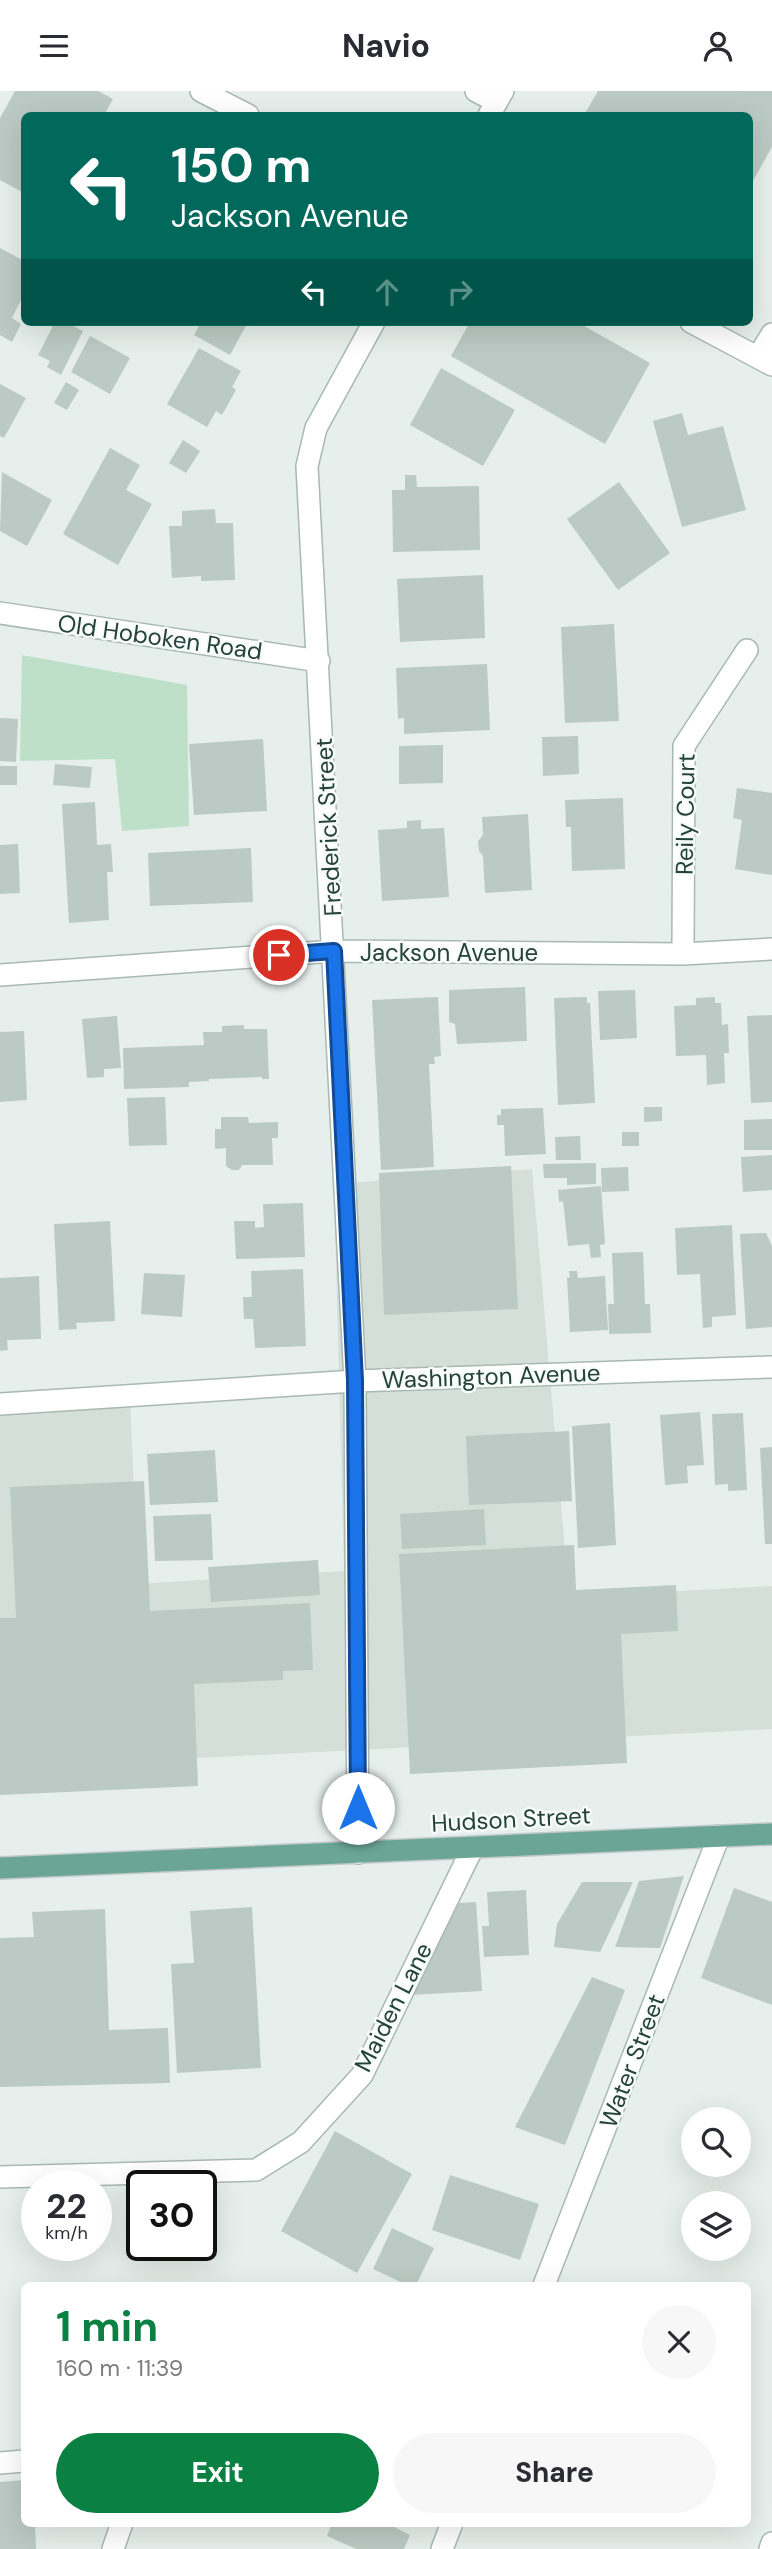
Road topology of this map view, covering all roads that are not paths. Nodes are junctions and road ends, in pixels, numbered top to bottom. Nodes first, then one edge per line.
1 (201, 91) edge
2 (476, 91) edge
3 (496, 103) edge
4 (242, 112) edge
5 (372, 326) edge
6 (699, 326) edge
7 (772, 334) edge
8 (765, 361) edge
9 (0, 614) edge
10 (747, 650) dead end
11 (319, 661) junction
12 (772, 949) edge
13 (334, 951) junction
14 (683, 954) junction
15 (0, 975) edge
16 (772, 1367) edge
17 (355, 1381) junction
18 (0, 1404) edge
19 (772, 1834) edge
20 (719, 1836) junction
21 (472, 1847) junction
22 (358, 1853) junction
23 (0, 1868) edge
24 (0, 2177) edge
25 (545, 2282) edge
26 (21, 2461) edge
27 (0, 2463) edge
28 (121, 2527) edge
29 (450, 2527) edge
30 (772, 2543) edge
31 (113, 2549) edge
32 (442, 2549) edge
33 (770, 2549) edge

1 - 4 street
2 - 3 street
5 - 11 street, Frederick Street
6 - 8 street
7 - 8 street
9 - 11 street, Old Hoboken Road
10 - 14 street, Reily Court
11 - 13 street, Frederick Street
12 - 14 street, Jackson Avenue
13 - 14 street, Jackson Avenue
13 - 15 street, Jackson Avenue
13 - 17 street, Frederick Street
16 - 17 street, Washington Avenue
17 - 18 street, Washington Avenue
17 - 22 street, Frederick Street
19 - 20 main road, Hudson Street
20 - 21 main road, Hudson Street
20 - 25 street, Water Street
21 - 22 main road, Hudson Street
21 - 24 street, Maiden Lane
22 - 23 main road, Hudson Street
26 - 27 street
28 - 31 street
29 - 32 street
30 - 33 street

